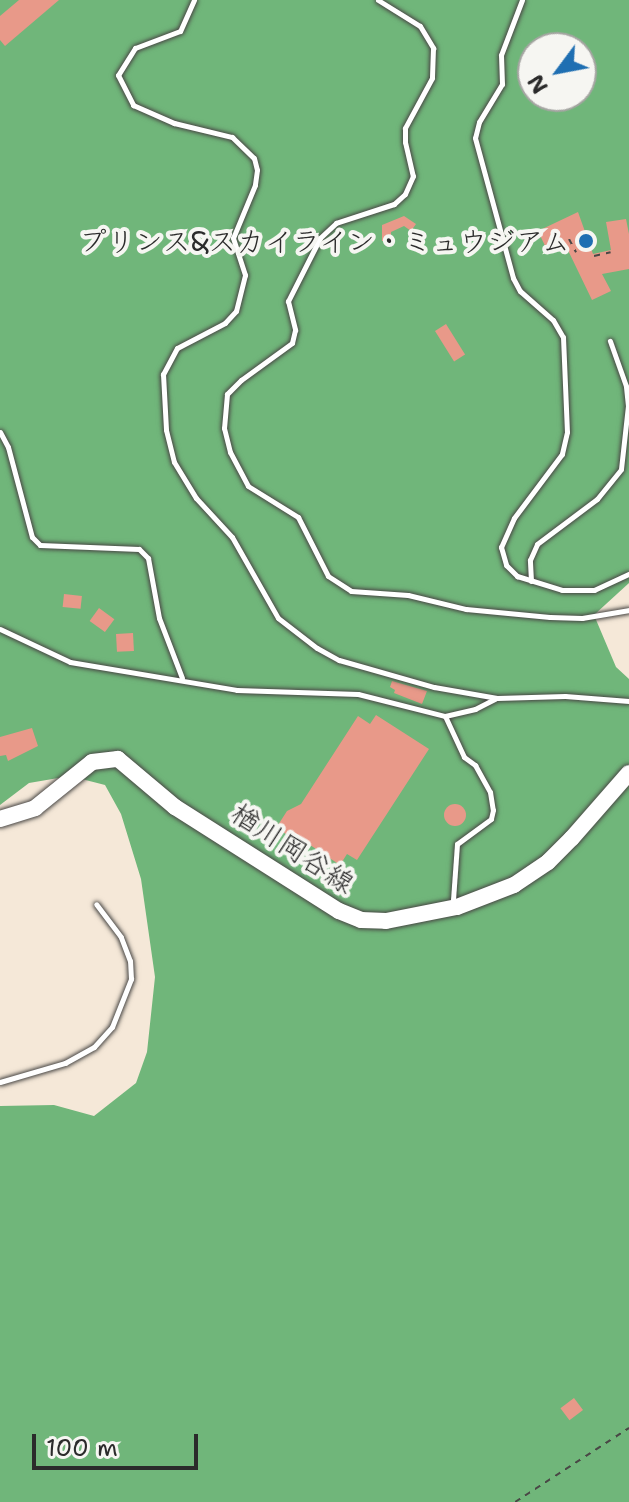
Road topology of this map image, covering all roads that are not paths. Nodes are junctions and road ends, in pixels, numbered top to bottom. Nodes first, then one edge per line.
1 (194, 0) edge
2 (378, 0) edge
3 (522, 0) edge
4 (610, 341) dead end
5 (0, 432) edge
6 (629, 574) edge
7 (531, 581) junction
8 (629, 610) edge
9 (0, 629) edge
10 (183, 679) junction
11 (497, 698) junction
12 (629, 701) edge
13 (445, 716) junction
14 (629, 773) edge
15 (4, 815) edge
16 (453, 900) dead end
17 (96, 904) dead end
18 (0, 1082) edge

1 - 11 lane
2 - 8 lane
3 - 7 lane
4 - 7 lane
5 - 10 lane
6 - 7 lane
9 - 10 lane
10 - 13 lane
11 - 12 lane
11 - 13 lane
13 - 16 lane
14 - 15 main road, 楢川岡谷線
17 - 18 lane

